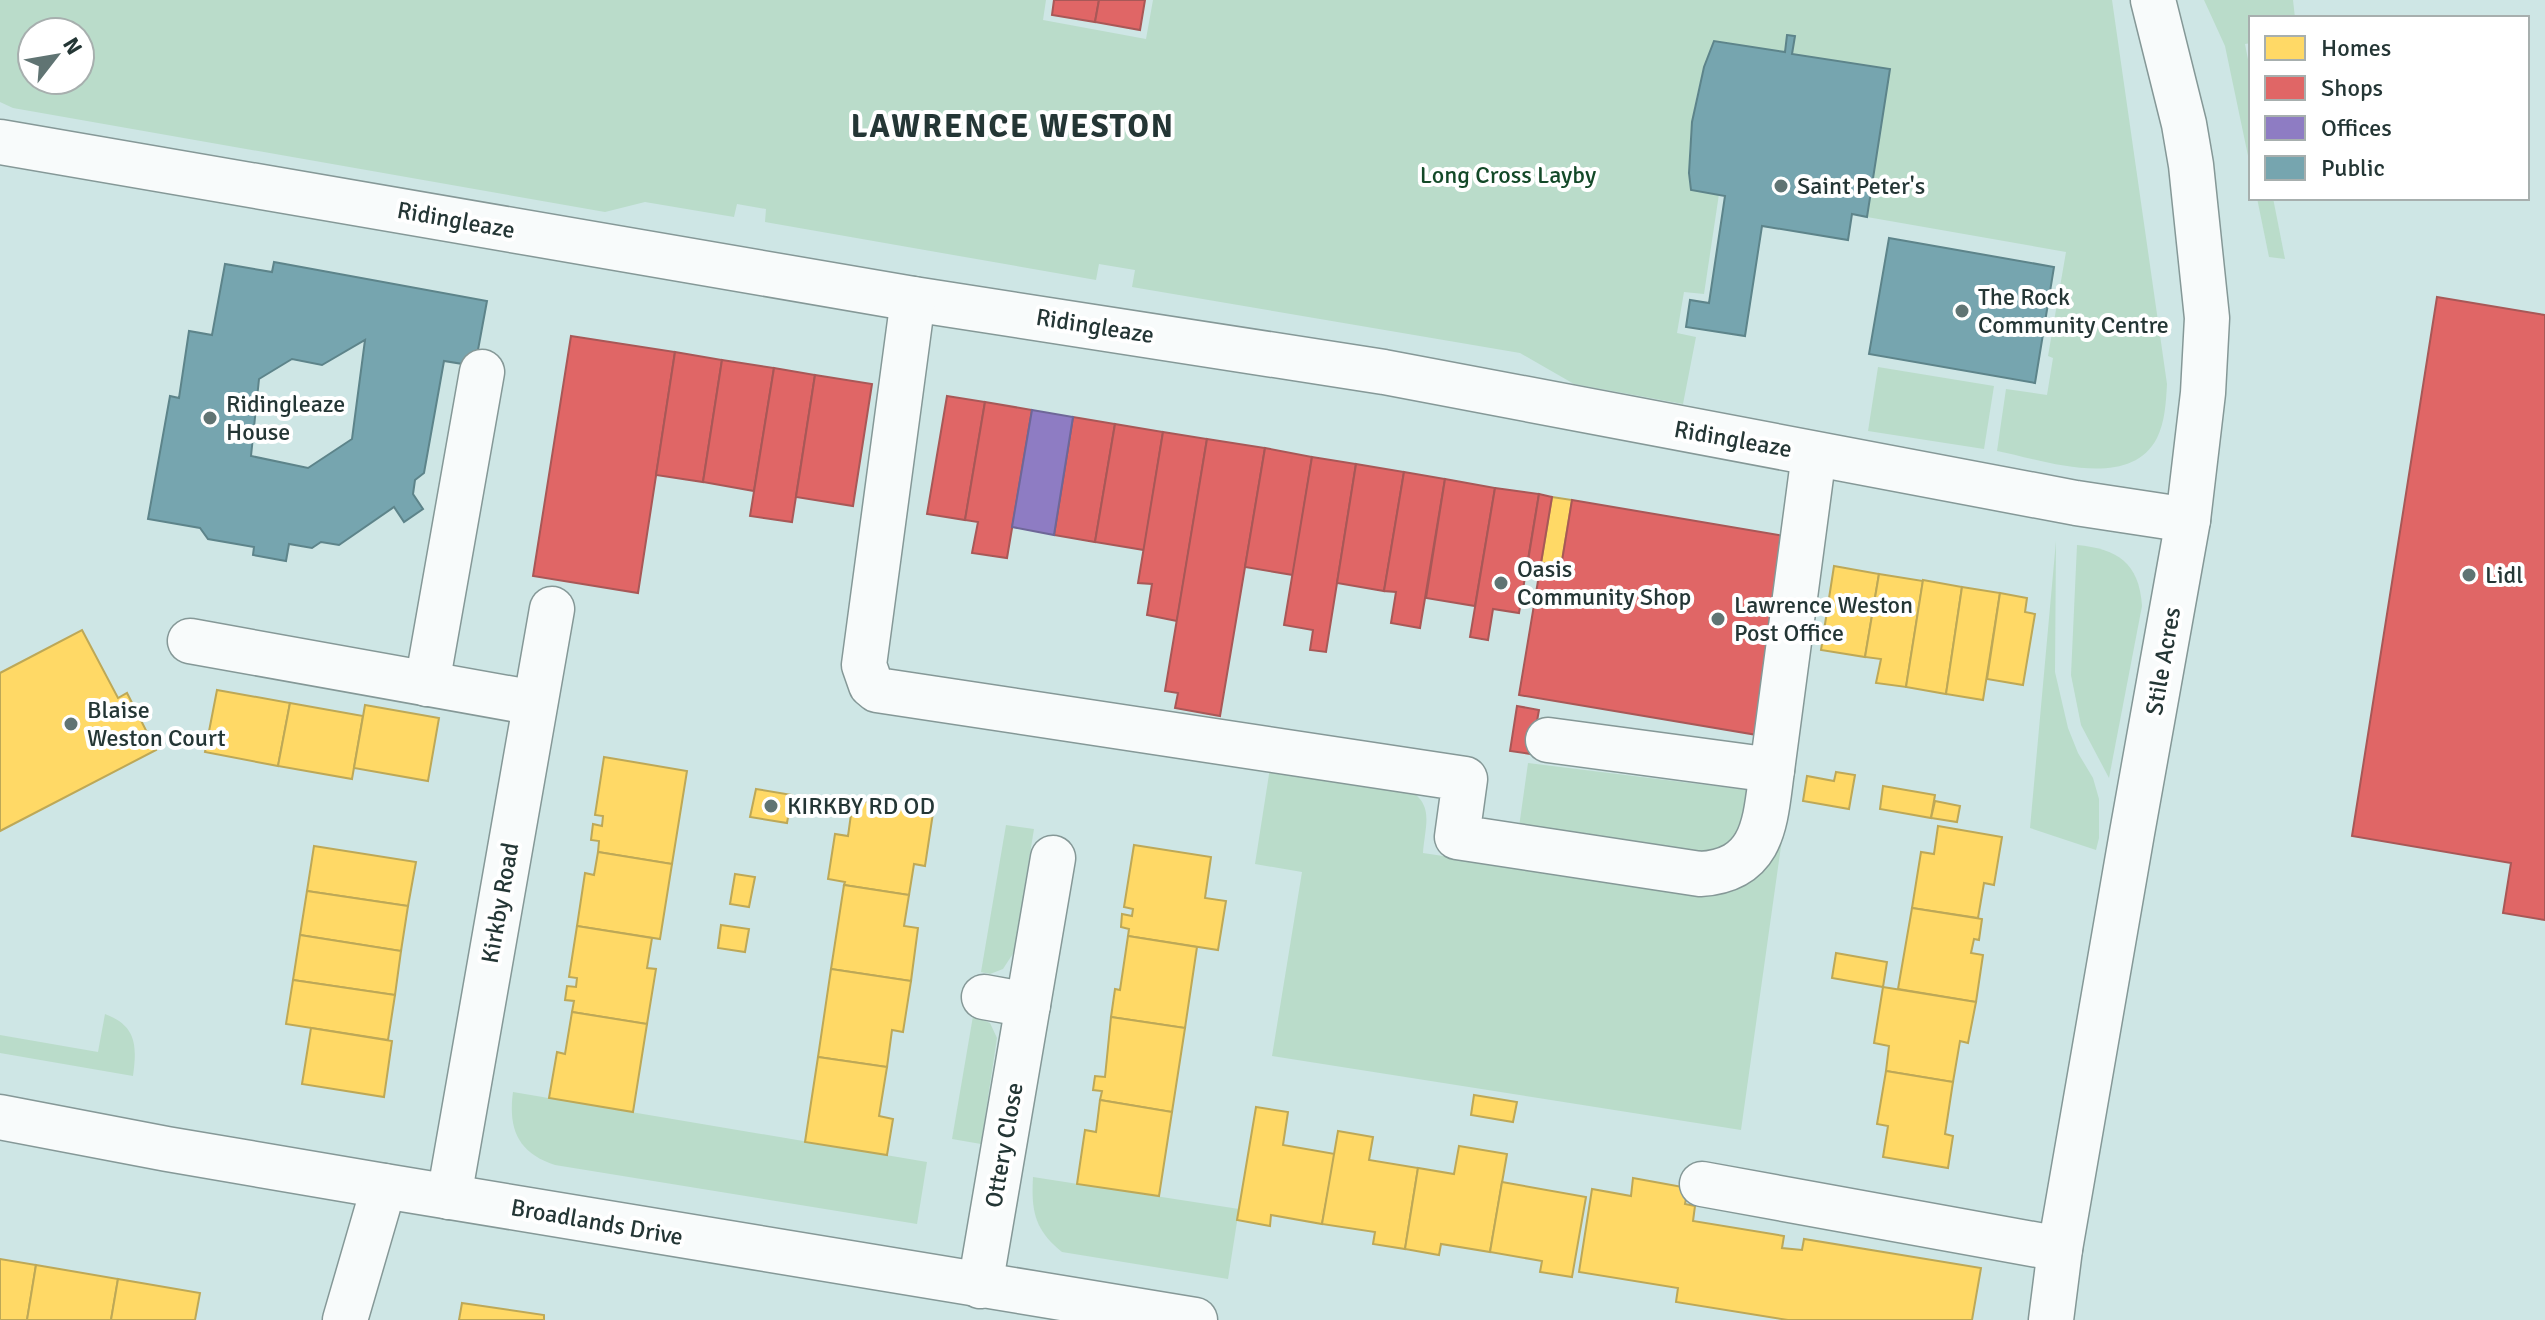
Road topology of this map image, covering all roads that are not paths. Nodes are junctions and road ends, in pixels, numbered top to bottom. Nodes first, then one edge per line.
1 (2153, 0) edge
2 (0, 142) edge
3 (913, 299) junction
4 (482, 372) dead end
5 (1814, 454) junction
6 (2188, 520) junction
7 (552, 609) dead end
8 (190, 641) dead end
9 (427, 684) junction
10 (535, 703) junction
11 (1548, 740) dead end
12 (1772, 770) junction
13 (1053, 858) dead end
14 (984, 997) dead end
15 (1028, 1005) junction
16 (0, 1117) edge
17 (1702, 1184) dead end
18 (384, 1186) junction
19 (449, 1197) junction
20 (2060, 1249) junction
21 (980, 1286) junction
22 (345, 1320) edge
23 (1195, 1320) edge
24 (2051, 1320) edge

1 - 6 street, Stile Acres
2 - 3 street, Ridingleaze
3 - 5 street, Ridingleaze
3 - 12 street
4 - 9 street
5 - 6 street, Ridingleaze
5 - 12 street
6 - 20 street, Stile Acres
7 - 10 street, Kirkby Road
8 - 9 street
9 - 10 street
10 - 19 street, Kirkby Road
11 - 12 street
13 - 15 street, Ottery Close
14 - 15 street
15 - 21 street, Ottery Close
16 - 18 street, Broadlands Drive
17 - 20 street
18 - 19 street, Broadlands Drive
18 - 22 street
19 - 21 street, Broadlands Drive
20 - 24 street, Stile Acres
21 - 23 street, Broadlands Drive

